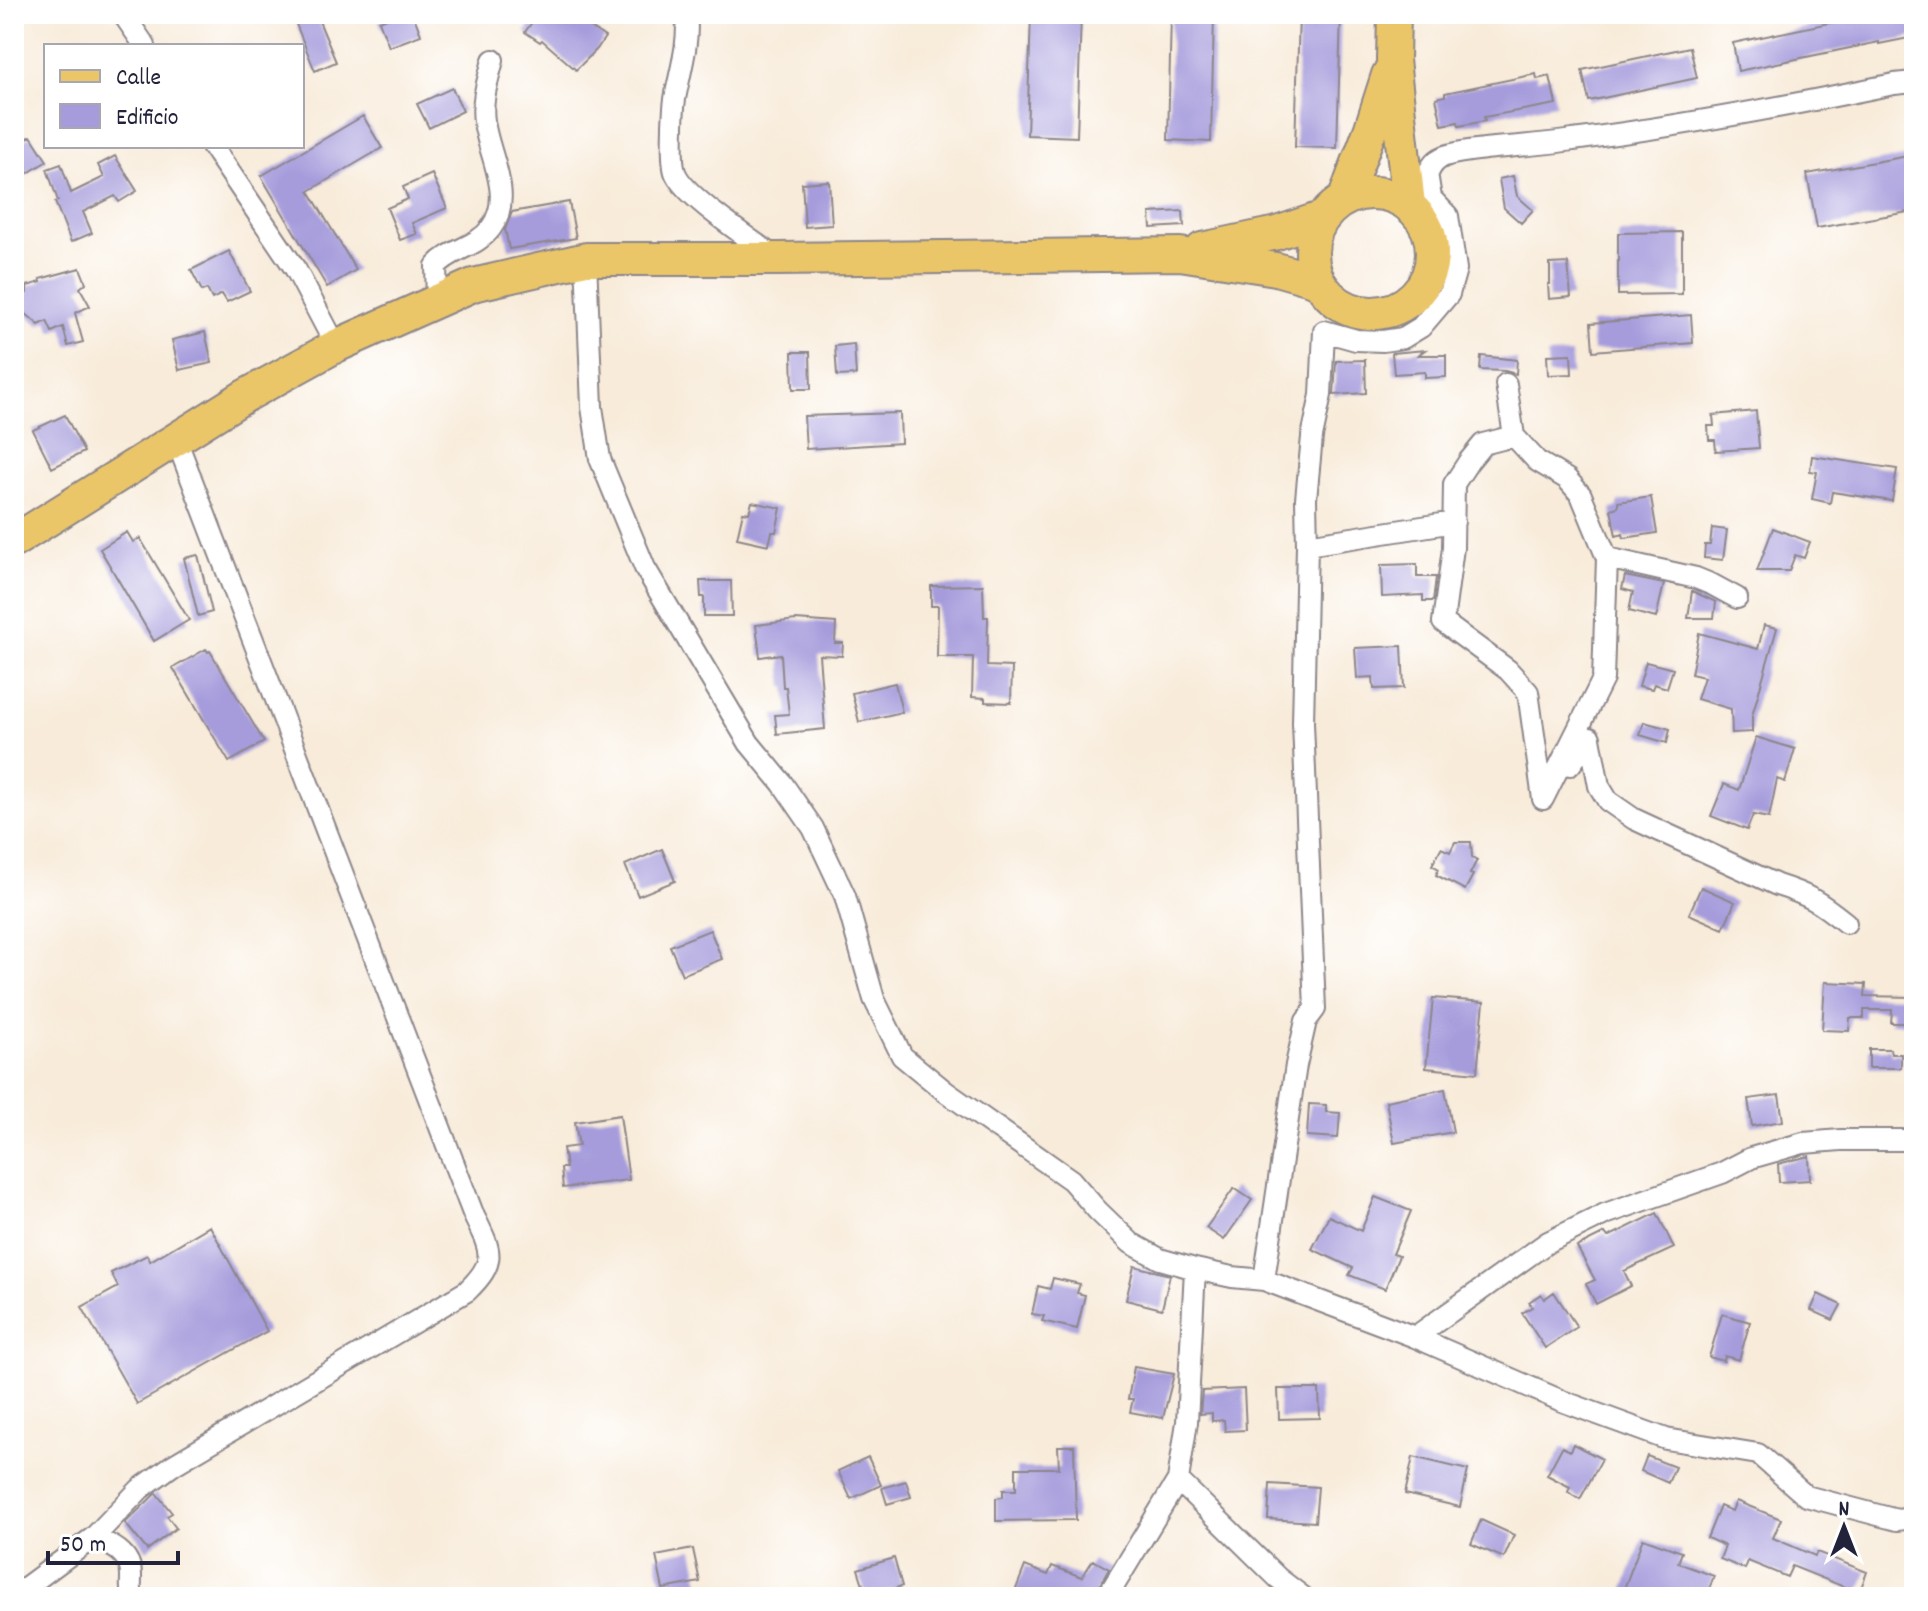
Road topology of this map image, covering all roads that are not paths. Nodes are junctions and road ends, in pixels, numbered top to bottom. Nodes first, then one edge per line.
1 (123, 14) edge
2 (686, 14) edge
3 (1394, 14) edge
4 (144, 44) edge
5 (493, 60) dead end
6 (1393, 60) junction
7 (1914, 82) edge
8 (213, 148) edge
9 (1427, 173) junction
10 (1334, 208) junction
11 (1414, 210) junction
12 (1180, 254) junction
13 (586, 259) junction
14 (777, 259) junction
15 (1318, 281) junction
16 (437, 301) junction
17 (336, 346) junction
18 (1506, 384) dead end
19 (1514, 436) junction
20 (176, 439) junction
21 (1454, 522) junction
22 (14, 541) edge
23 (1307, 545) junction
24 (1607, 558) junction
25 (1737, 598) dead end
26 (1543, 799) junction
27 (1846, 923) dead end
28 (1914, 1140) edge
29 (1195, 1269) junction
30 (1264, 1280) junction
31 (1415, 1337) junction
32 (1178, 1480) junction
33 (1914, 1518) edge
34 (94, 1537) junction
35 (14, 1596) edge
36 (132, 1597) edge
37 (1107, 1597) edge
38 (1303, 1597) edge

1 - 4 street
2 - 14 street
3 - 6 main road
5 - 16 street
6 - 10 main road
6 - 11 main road
7 - 9 street
8 - 17 street
9 - 11 street
9 - 23 street
10 - 11 main road
10 - 12 main road
10 - 15 main road
11 - 15 main road
12 - 14 main road
12 - 15 main road
13 - 14 main road
13 - 16 main road
13 - 29 street
16 - 17 main road
17 - 20 main road
18 - 19 street
19 - 21 street
19 - 24 street
20 - 22 main road
20 - 34 street
21 - 23 street
21 - 26 street
23 - 30 street
24 - 25 street
24 - 26 street
26 - 27 street
28 - 31 street
29 - 30 street
29 - 32 street
30 - 31 street
31 - 33 street
32 - 37 street
32 - 38 street
34 - 35 street
34 - 36 street

